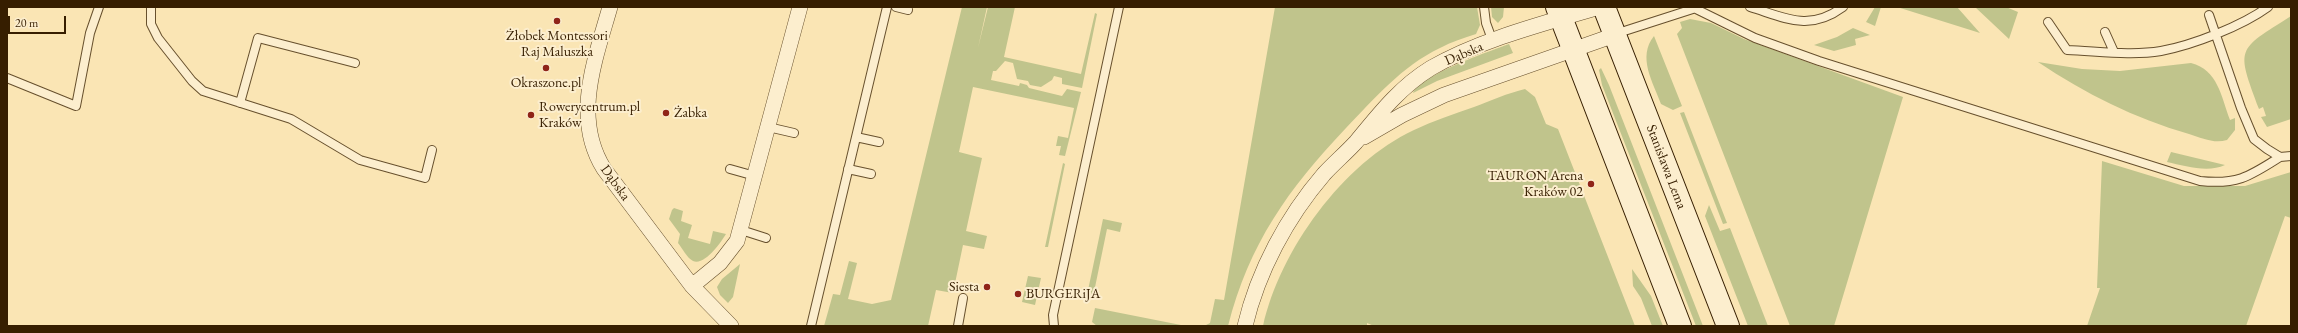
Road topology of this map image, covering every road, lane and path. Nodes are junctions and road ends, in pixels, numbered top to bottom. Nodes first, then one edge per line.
1 (99, 7) edge
2 (151, 7) edge
3 (610, 7) edge
4 (800, 7) edge
5 (887, 7) edge
6 (896, 7) edge
7 (1119, 7) edge
8 (1484, 7) edge
9 (1599, 7) edge
10 (1604, 7) edge
11 (1697, 7) edge
12 (1750, 7) edge
13 (1843, 7) edge
14 (2268, 7) edge
15 (908, 10) dead end
16 (1559, 13) edge
17 (2209, 15) dead end
18 (2048, 22) dead end
19 (2105, 32) dead end
20 (2216, 34) junction
21 (1615, 35) junction
22 (1493, 42) junction
23 (1572, 49) junction
24 (2114, 52) junction
25 (355, 63) dead end
26 (7, 78) edge
27 (240, 104) junction
28 (768, 127) junction
29 (794, 133) dead end
30 (856, 137) junction
31 (879, 142) dead end
32 (1355, 143) junction
33 (432, 150) dead end
34 (2291, 156) edge
35 (2280, 157) junction
36 (730, 169) dead end
37 (848, 169) junction
38 (871, 174) dead end
39 (755, 176) junction
40 (740, 230) junction
41 (766, 238) dead end
42 (692, 286) junction
43 (964, 298) dead end
44 (731, 326) edge
45 (810, 326) edge
46 (958, 326) edge
47 (1054, 326) edge
48 (1245, 326) edge
49 (1680, 326) edge
50 (1728, 326) edge

1 - 26 lane
2 - 27 lane
3 - 42 street, Dąbska
4 - 28 street
5 - 30 lane
6 - 15 lane
7 - 47 lane
8 - 22 lane
9 - 16 street, Dąbska
10 - 21 main road, Stanisława Lema
11 - 21 lane
11 - 35 lane
12 - 13 lane
14 - 20 lane
16 - 22 street, Dąbska
16 - 23 main road
17 - 20 lane
18 - 24 lane
19 - 24 lane
20 - 24 lane
20 - 35 lane
21 - 23 street, Dąbska
21 - 50 main road, Stanisława Lema
22 - 32 street, Dąbska
23 - 32 street, Dąbska
23 - 49 main road
25 - 27 lane
27 - 33 lane
28 - 29 lane
28 - 39 street
30 - 31 lane
30 - 37 lane
32 - 48 street, Dąbska
34 - 35 lane
36 - 39 lane
37 - 38 lane
37 - 45 lane
39 - 40 street
40 - 41 lane
40 - 42 street
42 - 44 street, Dąbska
43 - 46 lane

